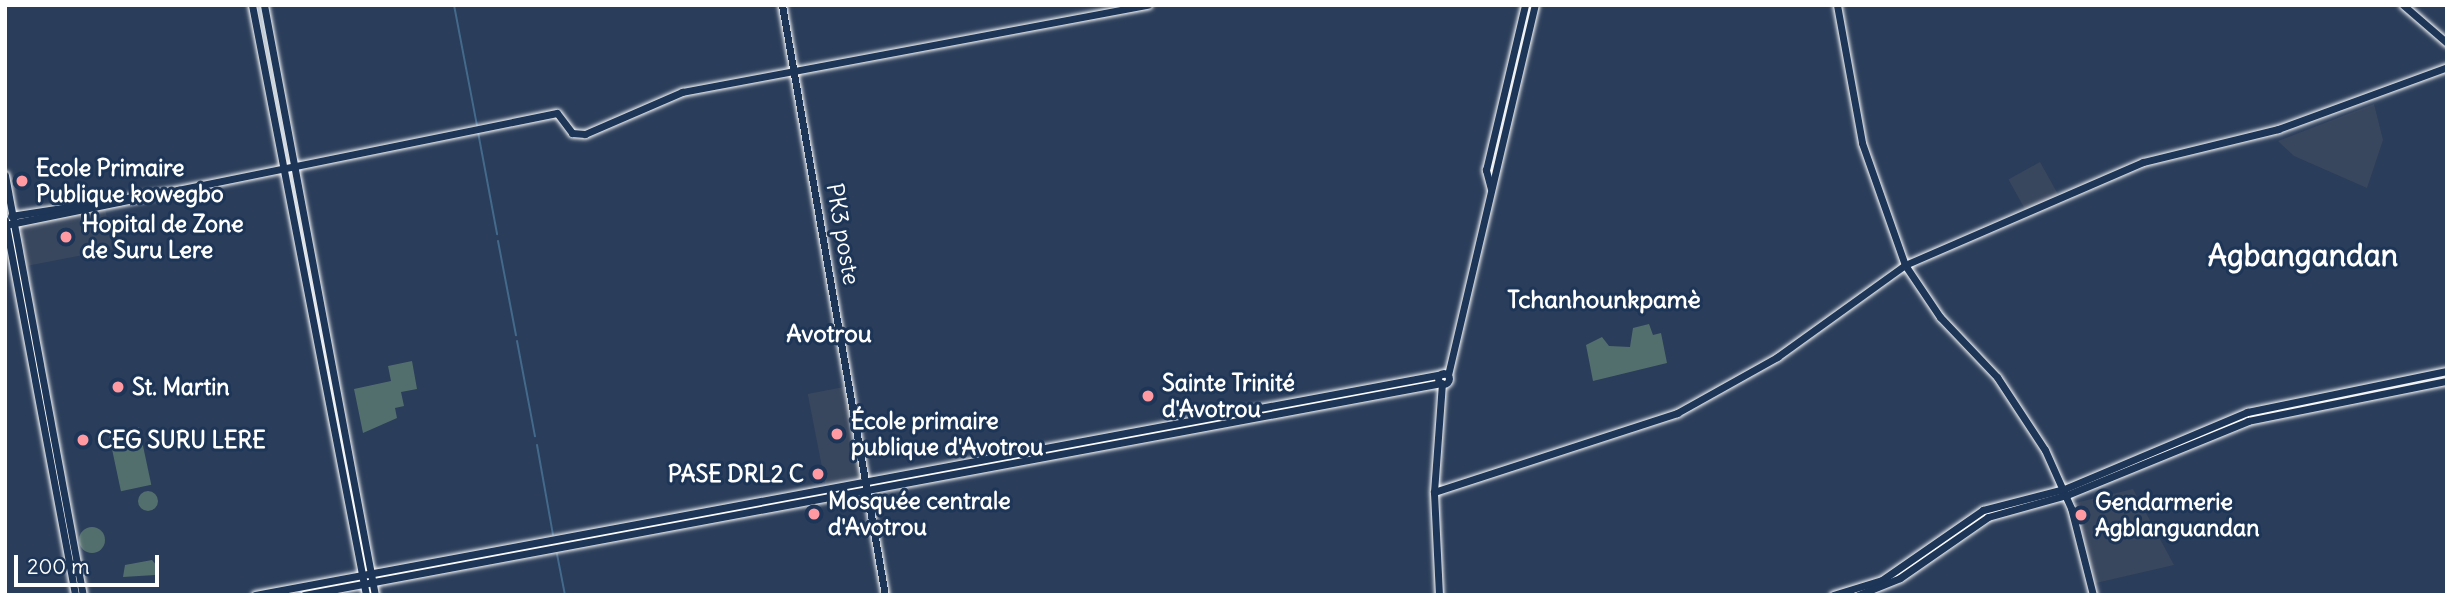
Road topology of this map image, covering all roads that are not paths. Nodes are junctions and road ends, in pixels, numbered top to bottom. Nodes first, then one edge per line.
1 (252, 5) edge
2 (264, 5) edge
3 (782, 5) edge
4 (1148, 5) edge
5 (1525, 5) edge
6 (1535, 5) edge
7 (1837, 5) edge
8 (2403, 5) edge
9 (2447, 43) edge
10 (2447, 68) edge
11 (793, 69) junction
12 (293, 166) junction
13 (283, 167) junction
14 (5, 175) edge
15 (1492, 194) junction
16 (8, 221) edge
17 (1905, 265) junction
18 (2447, 371) edge
19 (2447, 381) edge
20 (1444, 382) junction
21 (865, 483) junction
22 (867, 492) junction
23 (1434, 492) junction
24 (2065, 492) junction
25 (367, 578) junction
26 (75, 595) edge
27 (83, 595) edge
28 (255, 595) edge
29 (304, 595) edge
30 (366, 595) edge
31 (375, 595) edge
32 (886, 595) edge
33 (1439, 595) edge
34 (1833, 595) edge
35 (1858, 595) edge
36 (2093, 595) edge

1 - 13 street
2 - 12 street
3 - 11 street, PK3 poste
4 - 11 street
5 - 15 street
6 - 15 street
7 - 17 street
8 - 9 street
10 - 17 street
11 - 12 street
11 - 21 street, PK3 poste
12 - 13 street
12 - 25 street
13 - 16 street
13 - 25 street
14 - 16 street
15 - 20 street
16 - 26 street
16 - 27 street
17 - 23 street
17 - 24 street
18 - 24 street
19 - 24 street
20 - 21 street
20 - 22 street
20 - 23 street
21 - 22 street, PK3 poste
21 - 25 street
22 - 25 street
22 - 32 street, PK3 poste
23 - 33 street
24 - 34 street
24 - 35 street
24 - 36 street
25 - 28 street
25 - 29 street
25 - 30 street
25 - 31 street

